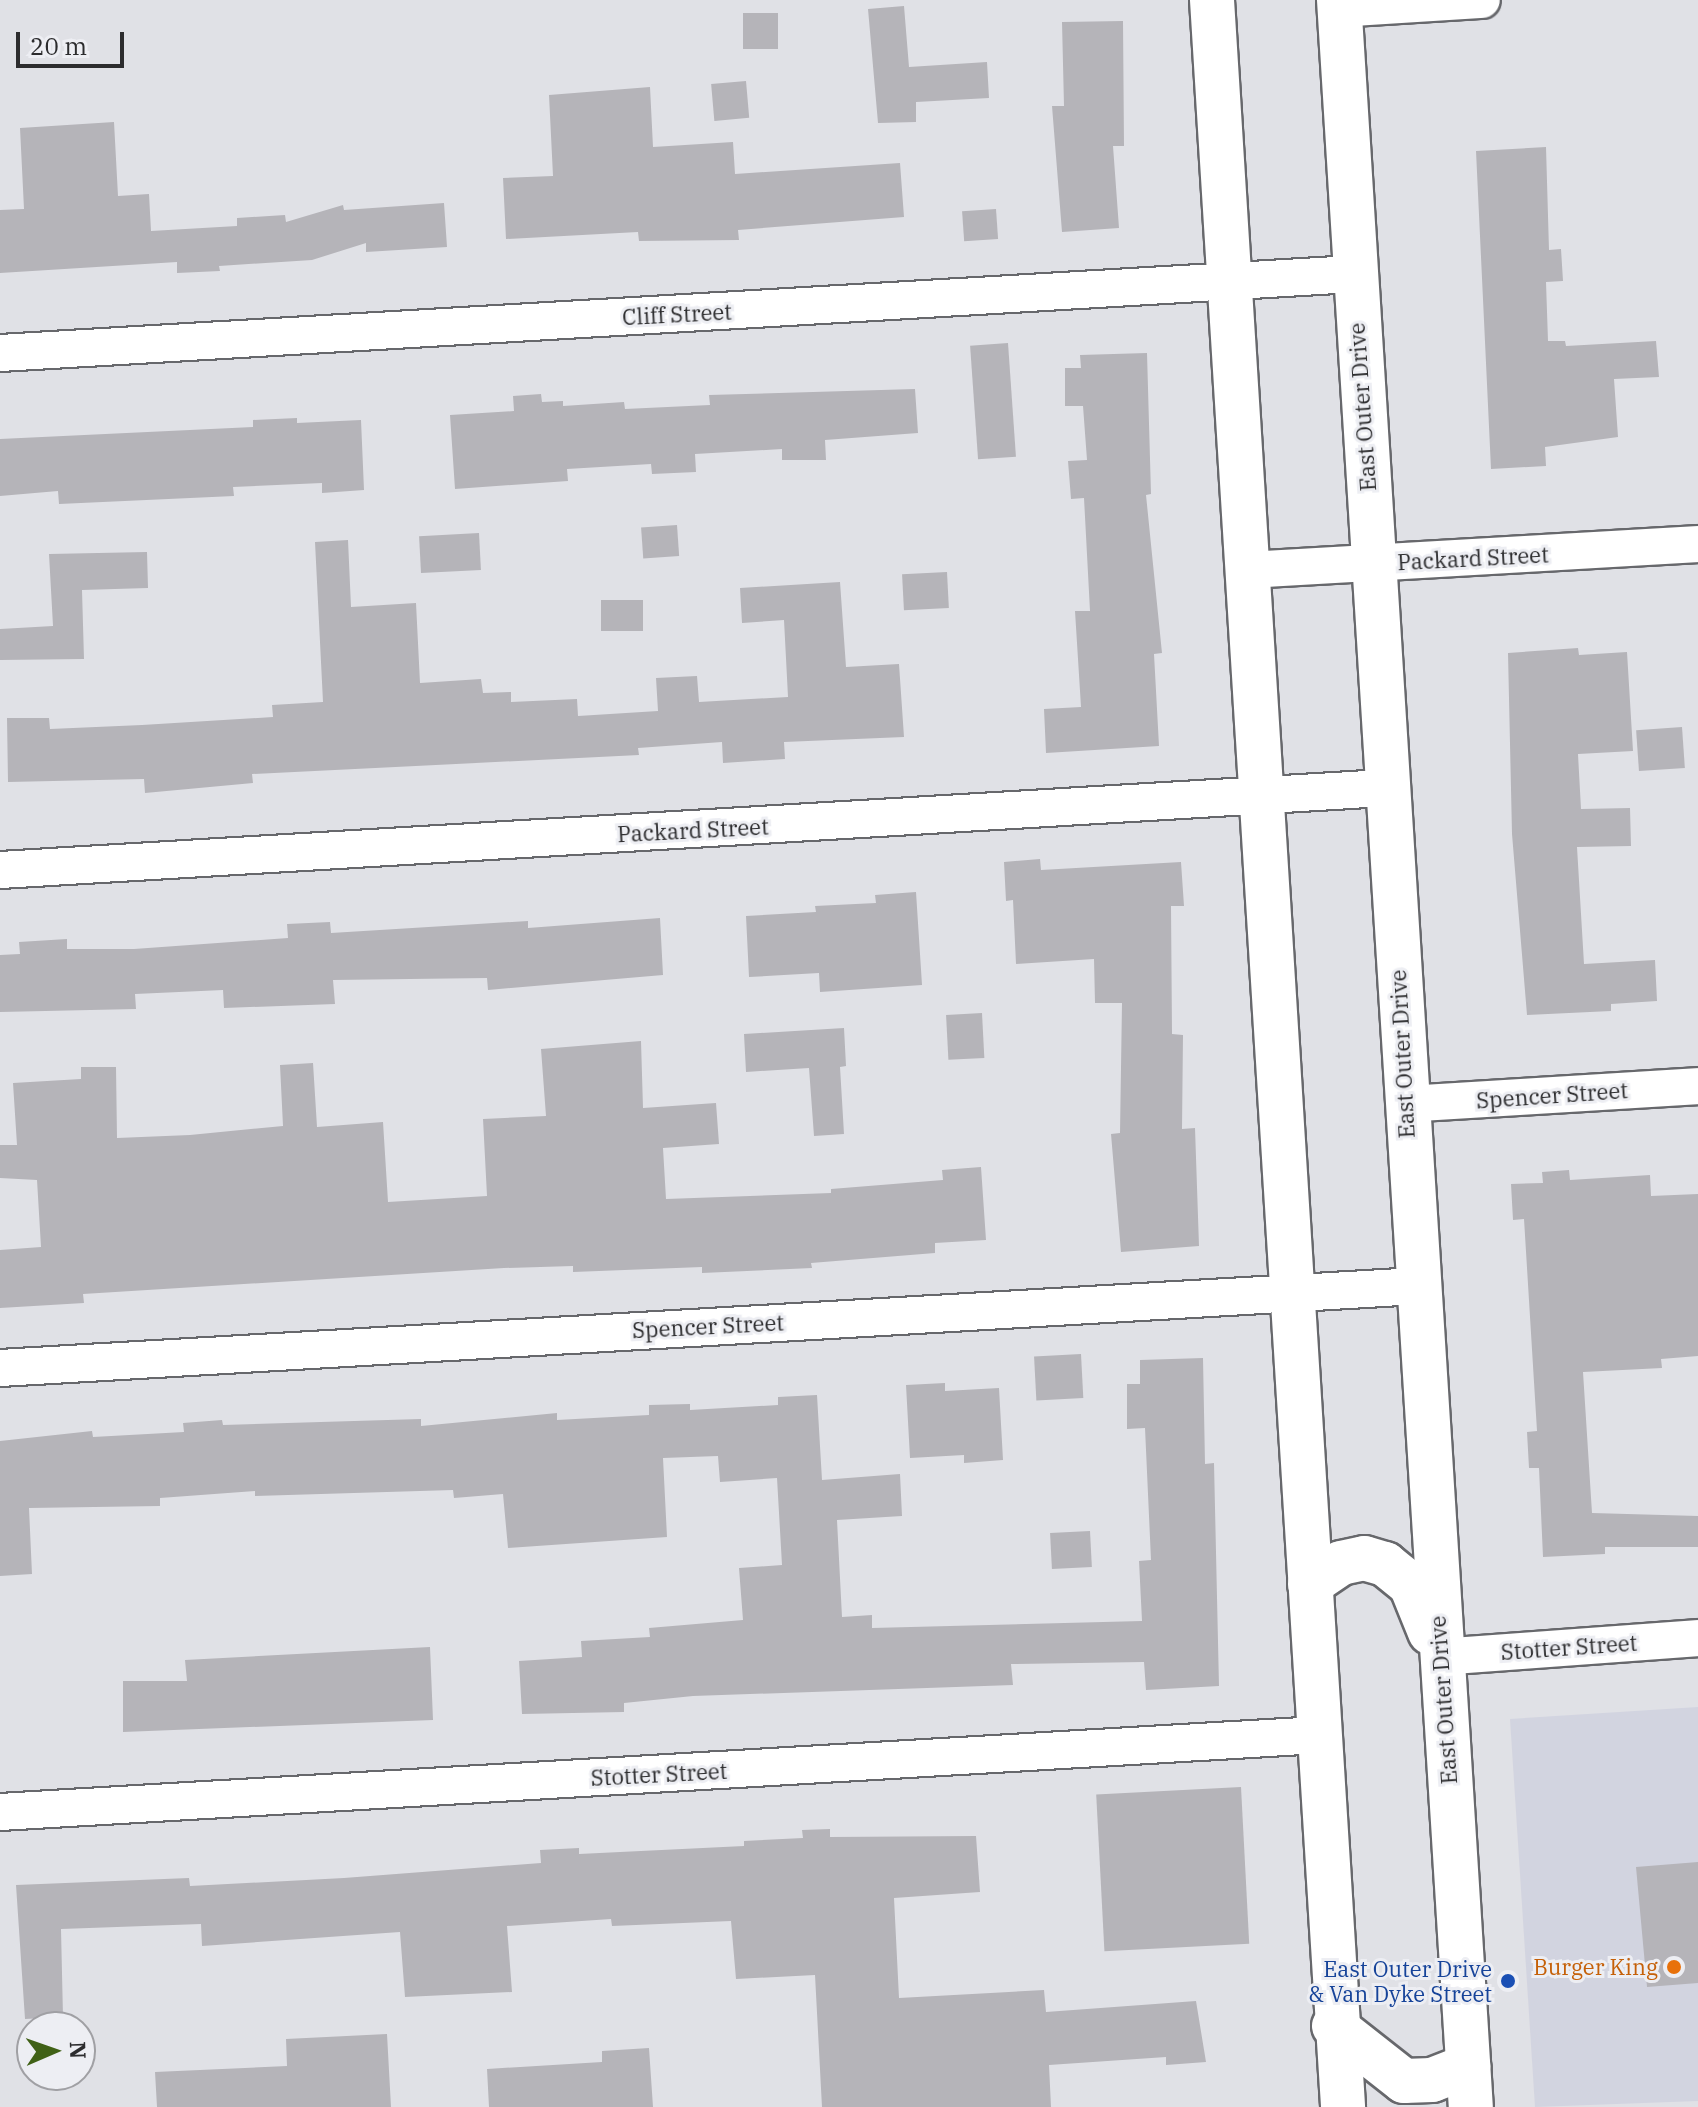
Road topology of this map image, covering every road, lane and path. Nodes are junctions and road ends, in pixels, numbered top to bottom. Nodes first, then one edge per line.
1 (1212, 0) edge
2 (1482, 0) edge
3 (1339, 4) edge
4 (1353, 274) junction
5 (1230, 281) junction
6 (0, 353) edge
7 (1698, 544) edge
8 (1373, 563) junction
9 (1248, 570) junction
10 (1386, 788) junction
11 (1263, 796) junction
12 (0, 870) edge
13 (1698, 1086) edge
14 (1405, 1104) junction
15 (1417, 1286) junction
16 (1295, 1291) junction
17 (0, 1368) edge
18 (1310, 1584) junction
19 (1698, 1638) edge
20 (1440, 1657) junction
21 (1318, 1735) junction
22 (0, 1812) edge
23 (1334, 2026) junction
24 (1470, 2087) edge
25 (1343, 2107) edge

1 - 5 main road
2 - 3 street
3 - 4 main road, East Outer Drive
4 - 5 street, Cliff Street
4 - 8 main road, East Outer Drive
5 - 6 street, Cliff Street
5 - 9 main road
7 - 8 street, Packard Street
8 - 9 street, Packard Street
8 - 10 main road, East Outer Drive
9 - 11 main road
10 - 11 street, Packard Street
10 - 14 main road, East Outer Drive
11 - 12 street, Packard Street
11 - 16 main road
13 - 14 street, Spencer Street
14 - 15 main road, East Outer Drive
15 - 16 street, Spencer Street
15 - 20 main road, East Outer Drive
16 - 17 street, Spencer Street
16 - 18 main road
18 - 20 main road
18 - 21 main road
19 - 20 street, Stotter Street
20 - 24 main road, East Outer Drive
21 - 22 street, Stotter Street
21 - 23 main road
23 - 24 main road
23 - 25 main road

